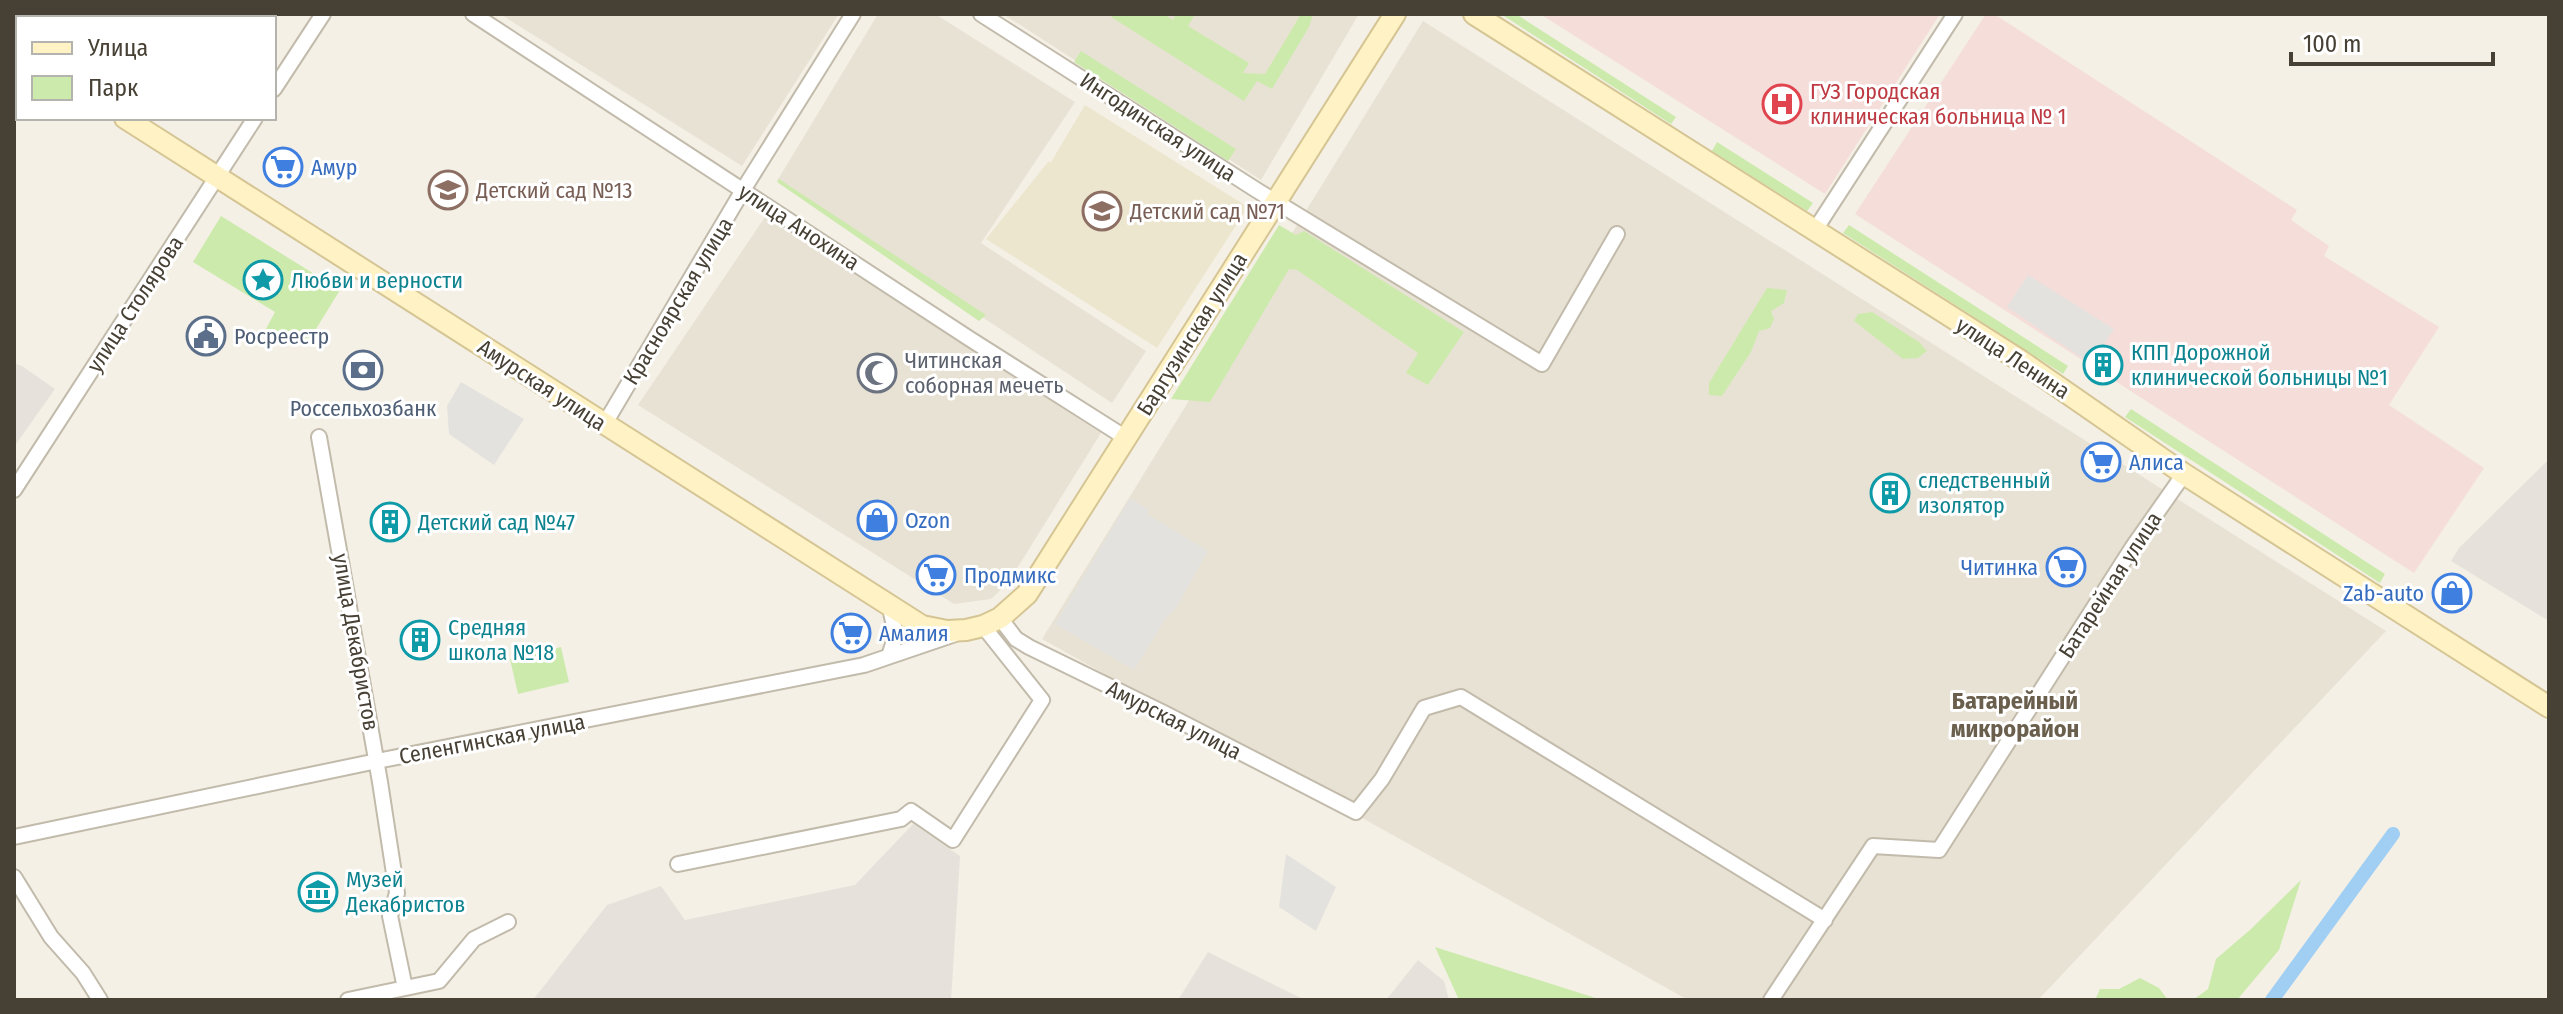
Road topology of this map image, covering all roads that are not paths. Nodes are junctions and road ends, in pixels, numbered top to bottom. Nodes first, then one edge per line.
1 (323, 14) edge
2 (473, 14) edge
3 (853, 14) edge
4 (981, 14) edge
5 (1395, 14) edge
6 (1474, 14) edge
7 (1955, 14) edge
8 (276, 86) edge
9 (128, 120) edge
10 (254, 120) edge
11 (216, 177) junction
12 (743, 190) junction
13 (1277, 202) junction
14 (1815, 230) junction
15 (1617, 234) dead end
16 (604, 425) junction
17 (319, 437) dead end
18 (1126, 438) junction
19 (2184, 474) junction
20 (14, 490) edge
21 (890, 608) junction
22 (983, 625) junction
23 (889, 656) junction
24 (2549, 707) edge
25 (377, 761) junction
26 (14, 837) edge
27 (678, 864) dead end
28 (14, 877) edge
29 (1825, 920) junction
30 (508, 922) dead end
31 (405, 988) junction
32 (100, 1000) edge
33 (348, 1000) edge
34 (1771, 1000) edge

1 - 8 street
2 - 12 street, улица Анохина
3 - 12 street, Красноярская улица
4 - 13 street, Ингодинская улица
5 - 13 main road, Баргузинская улица
6 - 14 main road, улица Ленина
7 - 14 street
9 - 11 main road, Амурская улица
10 - 11 street, улица Столярова
11 - 16 main road, Амурская улица
11 - 20 street, улица Столярова
12 - 16 street, Красноярская улица
12 - 18 street, улица Анохина
13 - 15 street, Ингодинская улица
13 - 18 main road, Баргузинская улица
14 - 19 main road, улица Ленина
16 - 21 main road, Амурская улица
17 - 25 street, улица Декабристов
18 - 22 main road, Баргузинская улица
19 - 24 main road, улица Ленина
19 - 29 street, Батарейная улица
21 - 22 main road, Амурская улица
21 - 23 street
22 - 23 street, Селенгинская улица
22 - 27 street
22 - 29 street, Амурская улица
23 - 25 street, Селенгинская улица
25 - 26 street, Селенгинская улица
25 - 31 street, улица Декабристов
28 - 32 street
29 - 34 street, Батарейная улица
30 - 31 street
31 - 33 street

